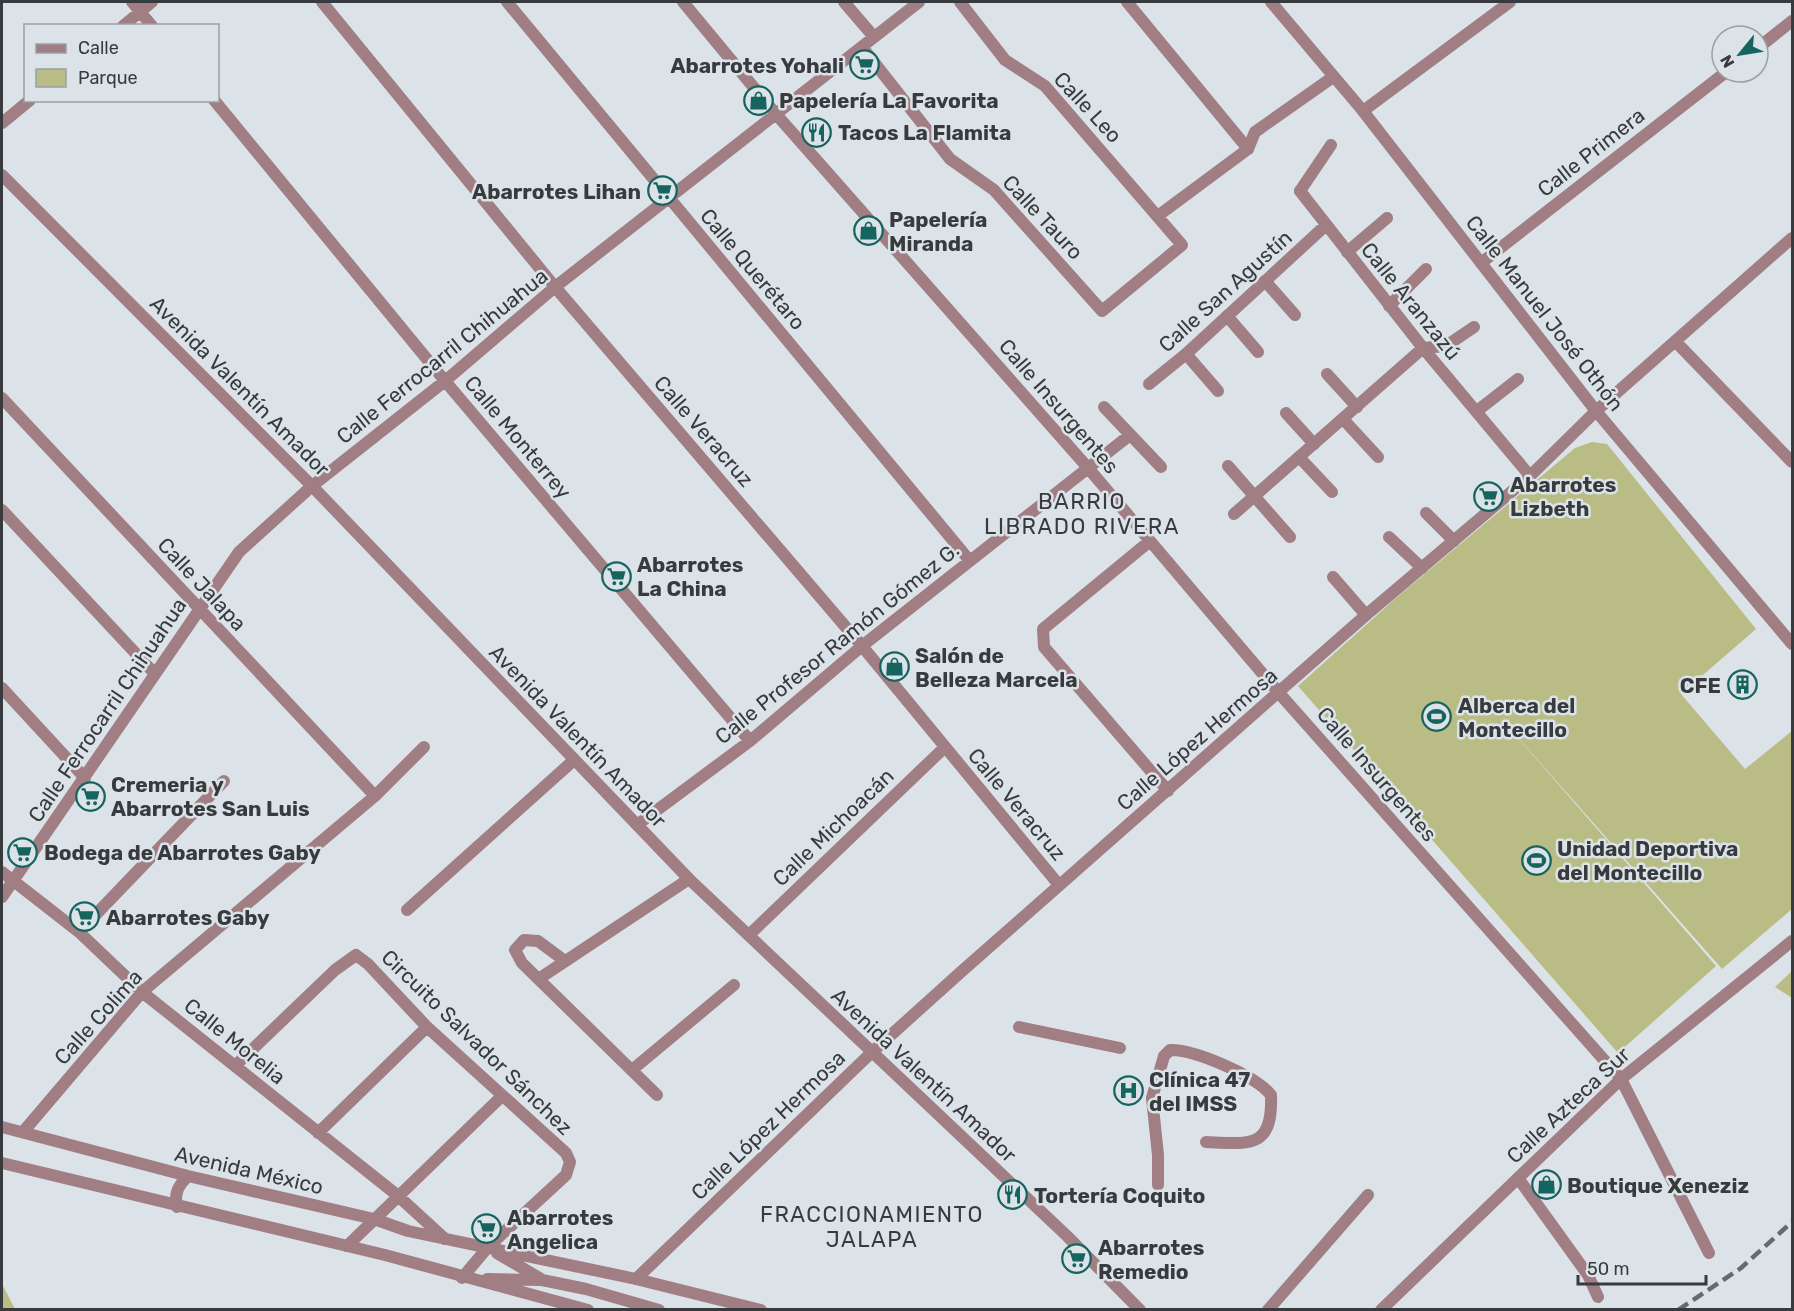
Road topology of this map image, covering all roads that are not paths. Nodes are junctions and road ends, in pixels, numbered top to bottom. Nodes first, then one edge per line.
1 (152, 2) edge
2 (322, 2) edge
3 (507, 2) edge
4 (683, 2) edge
5 (844, 2) edge
6 (919, 2) edge
7 (960, 2) edge
8 (1127, 2) edge
9 (1271, 2) edge
10 (1510, 2) edge
11 (136, 7) edge
12 (1792, 21) edge
13 (124, 24) edge
14 (150, 24) edge
15 (874, 37) junction
16 (1770, 38) edge
17 (861, 47) junction
18 (1333, 77) junction
19 (1711, 84) edge
20 (28, 102) edge
21 (216, 102) edge
22 (1363, 111) junction
23 (776, 113) junction
24 (2, 123) edge
25 (1331, 145) dead end
26 (1248, 149) junction
27 (2, 175) edge
28 (670, 200) junction
29 (1160, 215) junction
30 (1387, 218) dead end
31 (1325, 226) junction
32 (1792, 238) edge
33 (1182, 245) joint
34 (1347, 252) junction
35 (1481, 263) junction
36 (1426, 269) dead end
37 (1265, 281) junction
38 (555, 287) junction
39 (1389, 306) junction
40 (1296, 315) dead end
41 (1227, 316) junction
42 (1474, 327) dead end
43 (1675, 341) junction
44 (1422, 348) junction
45 (1258, 352) dead end
46 (1186, 354) junction
47 (1326, 374) dead end
48 (1518, 380) dead end
49 (445, 381) junction
50 (1149, 384) dead end
51 (1218, 392) dead end
52 (2, 398) edge
53 (1104, 407) dead end
54 (1357, 407) junction
55 (1477, 411) junction
56 (1596, 411) junction
57 (1286, 413) dead end
58 (1343, 419) junction
59 (1130, 435) junction
60 (1314, 444) junction
61 (1299, 457) junction
62 (1378, 457) dead end
63 (1792, 462) edge
64 (1161, 466) dead end
65 (1228, 466) dead end
66 (1089, 469) junction
67 (1530, 476) junction
68 (312, 486) junction
69 (1332, 492) dead end
70 (1254, 496) junction
71 (2, 510) edge
72 (1426, 513) dead end
73 (1234, 514) dead end
74 (1290, 537) dead end
75 (1389, 537) dead end
76 (1150, 541) junction
77 (1454, 541) junction
78 (970, 561) junction
79 (1422, 568) junction
80 (1333, 577) dead end
81 (199, 609) junction
82 (1366, 615) junction
83 (1792, 644) edge
84 (862, 646) junction
85 (154, 674) junction
86 (2, 688) edge
87 (1279, 693) junction
88 (750, 741) junction
89 (424, 747) dead end
90 (944, 748) junction
91 (574, 760) junction
92 (85, 778) junction
93 (224, 781) dead end
94 (1168, 791) junction
95 (375, 796) junction
96 (637, 825) junction
97 (2, 872) edge
98 (689, 879) junction
99 (13, 882) junction
100 (1059, 885) junction
101 (2, 897) edge
102 (407, 910) dead end
103 (79, 932) junction
104 (749, 935) junction
105 (1792, 941) edge
106 (565, 962) junction
107 (540, 978) junction
108 (734, 984) dead end
109 (142, 992) junction
110 (428, 1027) junction
111 (1019, 1028) dead end
112 (1120, 1048) dead end
113 (871, 1053) junction
114 (236, 1065) junction
115 (632, 1070) junction
116 (1621, 1079) junction
117 (657, 1095) dead end
118 (502, 1096) junction
119 (2, 1127) edge
120 (23, 1132) junction
121 (318, 1133) junction
122 (1206, 1142) dead end
123 (2, 1162) edge
124 (188, 1176) junction
125 (1518, 1178) junction
126 (1158, 1185) dead end
127 (397, 1195) junction
128 (1368, 1195) dead end
129 (177, 1207) junction
130 (374, 1219) junction
131 (445, 1239) junction
132 (347, 1246) junction
133 (488, 1247) junction
134 (1709, 1253) dead end
135 (462, 1278) junction
136 (636, 1279) junction
137 (542, 1280) junction
138 (1598, 1297) dead end
139 (588, 1310) edge
140 (659, 1310) edge
141 (761, 1310) edge
142 (1140, 1310) edge
143 (1268, 1310) edge
144 (1382, 1310) edge

1 - 11 street
2 - 38 street, Calle Veracruz
3 - 28 street, Calle Querétaro
4 - 23 street, Calle Insurgentes
5 - 15 street
6 - 15 street, Calle Ferrocarril Chihuahua
7 - 29 street, Calle Leo
8 - 26 street
9 - 18 street, Calle Manuel José Othón
10 - 22 street
11 - 13 street
11 - 14 street
12 - 16 street
15 - 17 street, Calle Ferrocarril Chihuahua
17 - 23 street, Calle Ferrocarril Chihuahua
17 - 33 street, Calle Tauro
18 - 22 street, Calle Manuel José Othón
18 - 26 street
19 - 35 street, Calle Primera
20 - 24 street
21 - 49 street, Calle Monterrey
22 - 35 street, Calle Manuel José Othón
23 - 28 street, Calle Ferrocarril Chihuahua
23 - 66 street, Calle Insurgentes
25 - 31 street, Calle Aranzazú
26 - 29 street
27 - 68 street, Avenida Valentín Amador
28 - 38 street, Calle Ferrocarril Chihuahua
28 - 78 street, Calle Querétaro
29 - 33 street, Calle Leo
30 - 34 street
31 - 34 street, Calle Aranzazú
31 - 37 street, Calle San Agustín
32 - 43 street, Calle López Hermosa
34 - 39 street, Calle Aranzazú
35 - 56 street, Calle Manuel José Othón
36 - 39 street
37 - 40 street
37 - 41 street, Calle San Agustín
38 - 49 street, Calle Ferrocarril Chihuahua
38 - 84 street, Calle Veracruz
39 - 44 street, Calle Aranzazú
41 - 45 street
41 - 46 street, Calle San Agustín
42 - 44 street
43 - 56 street, Calle López Hermosa
43 - 63 street
44 - 54 street
44 - 55 street, Calle Aranzazú
46 - 50 street, Calle San Agustín
46 - 51 street
47 - 54 street
48 - 55 street
49 - 68 street, Calle Ferrocarril Chihuahua
49 - 88 street, Calle Monterrey
52 - 81 street, Calle Jalapa
53 - 59 street
54 - 58 street
55 - 67 street, Calle Aranzazú
56 - 67 street, Calle López Hermosa
56 - 83 street, Calle Manuel José Othón
57 - 60 street
58 - 60 street
58 - 62 street
59 - 64 street
59 - 66 street, Calle Profesor Ramón Gómez G.
60 - 61 street
61 - 69 street
61 - 70 street
65 - 70 street
66 - 76 street, Calle Insurgentes
66 - 78 street, Calle Profesor Ramón Gómez G.
67 - 77 street, Calle López Hermosa
68 - 81 street, Calle Ferrocarril Chihuahua
68 - 91 street, Avenida Valentín Amador
70 - 73 street
70 - 74 street
71 - 85 street
72 - 77 street
75 - 79 street
76 - 87 street, Calle Insurgentes
76 - 94 street
77 - 79 street, Calle López Hermosa
78 - 84 street, Calle Profesor Ramón Gómez G.
79 - 82 street, Calle López Hermosa
80 - 82 street
81 - 85 street, Calle Ferrocarril Chihuahua
81 - 95 street, Calle Jalapa
82 - 87 street, Calle López Hermosa
84 - 88 street, Calle Profesor Ramón Gómez G.
84 - 90 street, Calle Veracruz
85 - 92 street, Calle Ferrocarril Chihuahua
86 - 92 street
87 - 94 street, Calle López Hermosa
87 - 116 street, Calle Insurgentes
88 - 96 street, Calle Profesor Ramón Gómez G.
89 - 95 street, Calle Colima
90 - 100 street, Calle Veracruz
90 - 104 street, Calle Michoacán
91 - 96 street, Avenida Valentín Amador
91 - 102 street
92 - 99 street, Calle Ferrocarril Chihuahua
93 - 103 street
94 - 100 street, Calle López Hermosa
95 - 109 street, Calle Colima
96 - 98 street, Avenida Valentín Amador
97 - 99 street, Calle Morelia
98 - 104 street, Avenida Valentín Amador
98 - 106 street
99 - 101 street, Calle Ferrocarril Chihuahua
99 - 103 street, Calle Morelia
100 - 113 street, Calle López Hermosa
103 - 109 street, Calle Morelia
104 - 113 street, Avenida Valentín Amador
105 - 116 street, Calle Azteca Sur
106 - 107 street
106 - 107 street
107 - 115 street
108 - 115 street
109 - 114 street, Calle Morelia
109 - 120 street, Calle Colima
110 - 114 street, Circuito Salvador Sánchez
110 - 118 street, Circuito Salvador Sánchez
110 - 121 street
111 - 112 street
113 - 136 street, Calle López Hermosa
113 - 142 street, Avenida Valentín Amador
114 - 121 street, Calle Morelia
115 - 117 street
116 - 125 street, Calle Azteca Sur
116 - 134 street, Calle Insurgentes
118 - 127 street
118 - 133 street, Circuito Salvador Sánchez
119 - 120 street, Avenida México
120 - 124 street, Avenida México
121 - 127 street, Calle Morelia
122 - 126 street
123 - 129 street, Avenida México
124 - 129 street
124 - 130 street, Avenida México
125 - 138 street
125 - 144 street, Calle Azteca Sur
127 - 130 street
127 - 131 street, Calle Morelia
128 - 143 street
129 - 132 street, Avenida México
130 - 131 street, Avenida México
130 - 132 street
131 - 133 street, Avenida México
132 - 135 street, Avenida México
133 - 135 street, Circuito Salvador Sánchez
133 - 136 street, Avenida México
133 - 137 street, Avenida México
135 - 137 street, Avenida México
135 - 139 street, Avenida México
136 - 141 street, Avenida México
137 - 140 street, Avenida México

